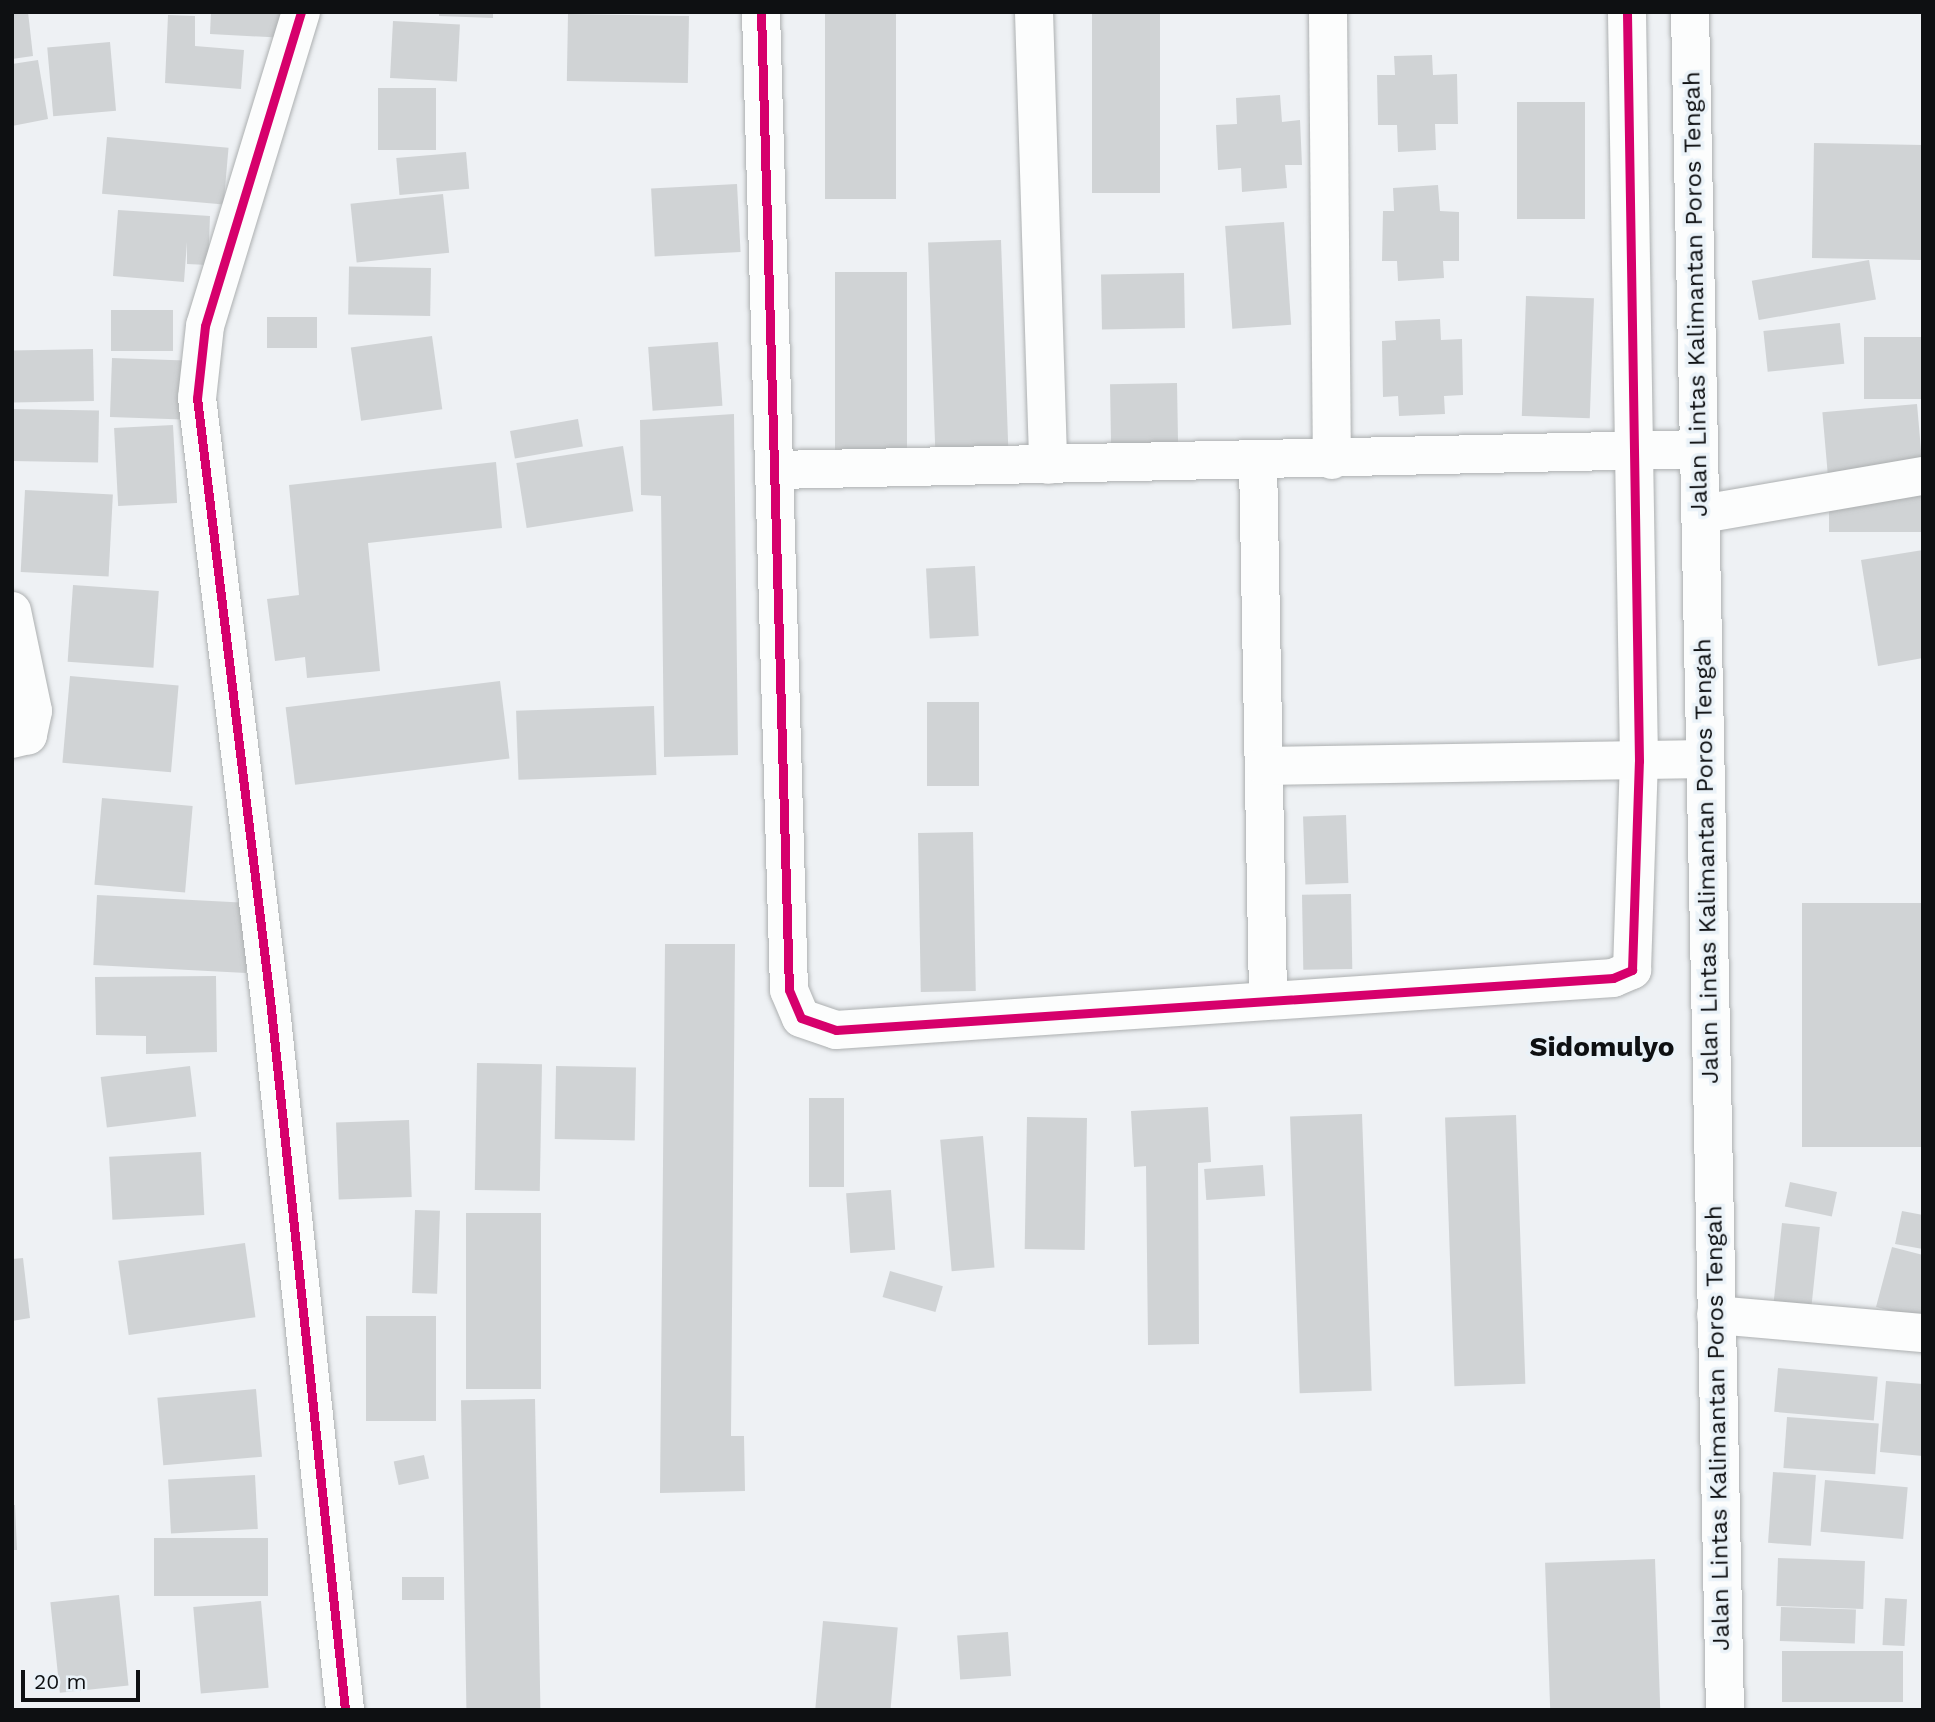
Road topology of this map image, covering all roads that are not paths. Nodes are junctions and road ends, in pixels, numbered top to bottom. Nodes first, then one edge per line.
1 (301, 12) edge
2 (761, 12) edge
3 (1034, 12) edge
4 (1328, 12) edge
5 (1627, 12) edge
6 (1690, 12) edge
7 (1699, 449) junction
8 (1634, 454) junction
9 (1332, 460) junction
10 (1258, 461) junction
11 (1048, 465) junction
12 (777, 470) junction
13 (1923, 476) edge
14 (1702, 514) junction
15 (12, 611) edge
16 (12, 739) edge
17 (1704, 759) junction
18 (1639, 761) junction
19 (1265, 766) junction
20 (1268, 996) junction
21 (1716, 1315) junction
22 (1923, 1333) edge
23 (345, 1710) edge
24 (1725, 1710) edge

1 - 23 main road
2 - 12 main road
3 - 11 main road
4 - 9 main road
5 - 8 main road
6 - 7 main road, Jalan Lintas Kalimantan Poros Tengah
7 - 8 main road
7 - 14 main road, Jalan Lintas Kalimantan Poros Tengah
8 - 9 main road
8 - 18 main road
9 - 10 main road
10 - 11 main road
10 - 19 main road
11 - 12 main road
12 - 20 main road
13 - 14 main road
14 - 17 main road, Jalan Lintas Kalimantan Poros Tengah
15 - 16 main road
17 - 18 main road
17 - 21 main road, Jalan Lintas Kalimantan Poros Tengah
18 - 19 main road
18 - 20 main road
19 - 20 main road
21 - 22 main road
21 - 24 main road, Jalan Lintas Kalimantan Poros Tengah

